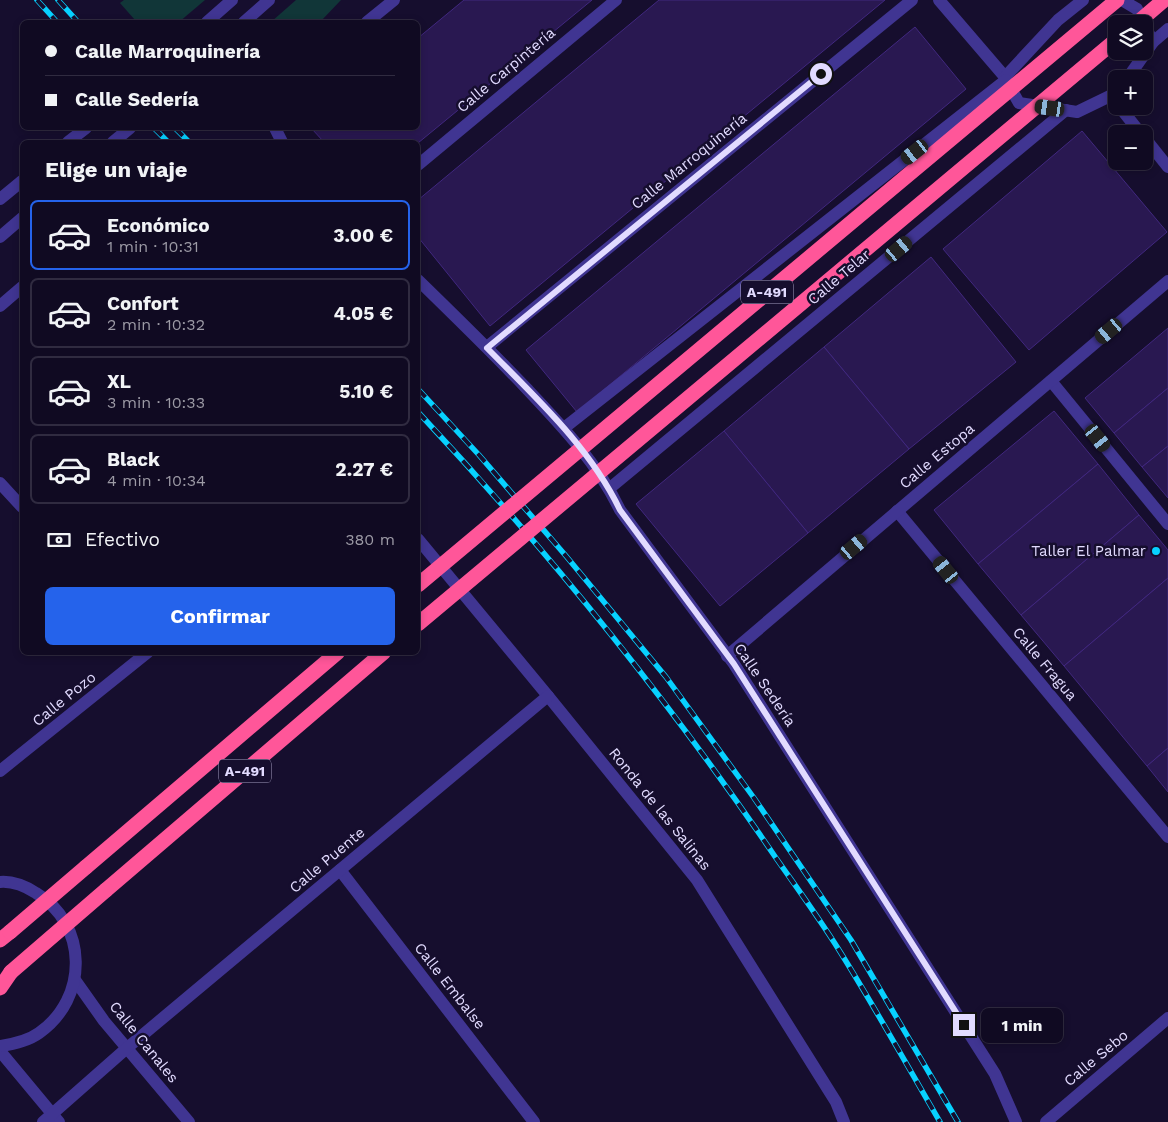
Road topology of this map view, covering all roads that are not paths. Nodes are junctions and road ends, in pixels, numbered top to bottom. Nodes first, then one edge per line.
1 (232, 0) edge
2 (269, 0) edge
3 (394, 0) edge
4 (616, 0) edge
5 (912, 0) edge
6 (939, 0) edge
7 (1082, 0) edge
8 (1117, 0) edge
9 (1122, 0) edge
10 (1164, 0) edge
11 (1140, 15) edge
12 (1146, 15) edge
13 (209, 20) edge
14 (246, 20) edge
15 (369, 20) edge
16 (1168, 29) edge
17 (1153, 42) edge
18 (1108, 47) edge
19 (1006, 79) junction
20 (1108, 99) edge
21 (1066, 110) junction
22 (1126, 115) edge
23 (1134, 125) edge
24 (83, 130) edge
25 (128, 130) edge
26 (71, 140) edge
27 (116, 140) edge
28 (1153, 148) edge
29 (420, 163) edge
30 (1168, 167) edge
31 (20, 183) edge
32 (0, 199) edge
33 (20, 220) edge
34 (0, 237) edge
35 (1168, 281) edge
36 (420, 282) edge
37 (20, 289) edge
38 (0, 306) edge
39 (487, 348) junction
40 (1051, 380) junction
41 (564, 428) junction
42 (0, 483) edge
43 (610, 488) junction
44 (20, 505) edge
45 (897, 511) junction
46 (1168, 524) edge
47 (420, 541) edge
48 (420, 583) edge
49 (420, 622) edge
50 (144, 655) edge
51 (334, 655) edge
52 (380, 655) edge
53 (727, 656) junction
54 (548, 696) junction
55 (0, 771) edge
56 (1168, 837) edge
57 (340, 870) junction
58 (0, 882) edge
59 (3, 936) edge
60 (5, 976) edge
61 (75, 980) junction
62 (0, 988) edge
63 (1168, 1018) edge
64 (0, 1046) edge
65 (127, 1048) junction
66 (0, 1051) edge
67 (52, 1119) edge
68 (189, 1122) edge
69 (534, 1122) edge
70 (844, 1122) edge
71 (1016, 1122) edge
72 (1046, 1122) edge

1 - 13 street
2 - 14 street
3 - 15 street
4 - 29 street, Calle Carpintería
5 - 39 street, Calle Marroquinería
6 - 19 street
7 - 19 street
8 - 48 highway, A-491, bridge
9 - 11 street
10 - 12 highway, bridge
16 - 17 street
18 - 49 highway, A-491, bridge
19 - 21 street
19 - 41 street
20 - 21 street
21 - 43 street, Calle Telar
22 - 23 street
24 - 26 street
25 - 27 street
28 - 30 street
31 - 32 street
33 - 34 street
35 - 40 street, Calle Estopa
36 - 39 street, Calle Sedería
37 - 38 street
39 - 41 street, Calle Sedería
40 - 45 street, Calle Estopa
40 - 46 street
41 - 43 street, Calle Sedería
42 - 44 street
43 - 53 street, Calle Sedería
45 - 53 street, Calle Estopa
45 - 56 street, Calle Fragua
47 - 54 street, Ronda de las Salinas
50 - 55 street, Calle Pozo
51 - 59 highway, A-491, bridge
52 - 60 highway, A-491, bridge
53 - 71 street, Calle Sedería
54 - 57 street, Calle Puente
54 - 70 street, Ronda de las Salinas
57 - 65 street, Calle Puente
57 - 69 street, Calle Embalse
58 - 61 street
60 - 62 highway
61 - 64 street
61 - 65 street, Calle Canales
63 - 72 street, Calle Sebo
65 - 67 street, Calle Puente
65 - 68 street, Calle Canales
66 - 67 street

